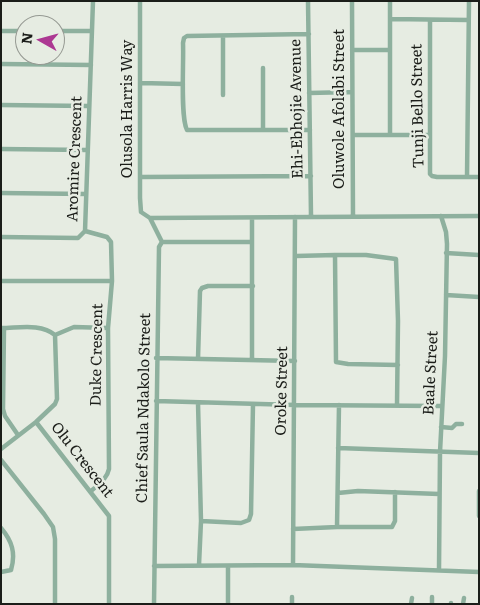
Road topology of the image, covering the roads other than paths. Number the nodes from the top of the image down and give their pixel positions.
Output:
1 (93, 1) edge
2 (140, 1) edge
3 (308, 1) edge
4 (352, 1) edge
5 (390, 1) edge
6 (469, 1) edge
7 (390, 19) junction
8 (430, 20) junction
9 (468, 20) junction
10 (1, 31) edge
11 (15, 31) edge
12 (65, 31) edge
13 (92, 32) junction
14 (309, 34) junction
15 (223, 36) junction
16 (352, 50) junction
17 (390, 50) junction
18 (1, 64) edge
19 (91, 65) junction
20 (262, 68) dead end
21 (141, 83) junction
22 (183, 84) junction
23 (352, 92) junction
24 (309, 93) junction
25 (223, 95) dead end
26 (1, 106) edge
27 (88, 106) junction
28 (263, 130) junction
29 (310, 130) junction
30 (429, 135) junction
31 (352, 136) junction
32 (390, 136) junction
33 (1, 149) edge
34 (87, 150) junction
35 (311, 176) junction
36 (141, 177) junction
37 (467, 177) junction
38 (479, 177) edge
39 (1, 193) edge
40 (86, 194) junction
41 (311, 216) junction
42 (353, 216) junction
43 (441, 216) junction
44 (479, 216) edge
45 (295, 217) junction
46 (150, 218) junction
47 (252, 218) junction
48 (85, 232) junction
49 (1, 237) edge
50 (162, 242) junction
51 (252, 242) junction
52 (446, 254) junction
53 (335, 255) junction
54 (479, 255) edge
55 (296, 256) junction
56 (1, 281) edge
57 (112, 281) junction
58 (252, 286) junction
59 (446, 295) junction
60 (479, 297) edge
61 (2, 328) edge
62 (108, 328) junction
63 (55, 335) junction
64 (156, 358) junction
65 (198, 359) junction
66 (252, 360) junction
67 (295, 361) junction
68 (398, 366) junction
69 (156, 401) junction
70 (198, 402) junction
71 (253, 404) junction
72 (294, 405) junction
73 (339, 405) junction
74 (397, 405) junction
75 (441, 406) junction
76 (36, 422) junction
77 (462, 424) dead end
78 (441, 427) junction
79 (18, 435) junction
80 (338, 448) junction
81 (1, 449) edge
82 (440, 452) junction
83 (479, 453) edge
84 (1, 460) edge
85 (91, 491) junction
86 (395, 492) junction
87 (479, 492) edge
88 (338, 493) junction
89 (439, 494) junction
90 (479, 516) edge
91 (201, 521) junction
92 (338, 527) junction
93 (1, 528) edge
94 (293, 529) junction
95 (199, 565) junction
96 (293, 565) junction
97 (154, 566) junction
98 (228, 566) junction
99 (439, 570) junction
100 (1, 572) edge
101 (479, 572) edge
102 (292, 597) dead end
103 (432, 597) dead end
104 (55, 604) edge
105 (109, 604) edge
106 (154, 604) edge
107 (228, 604) edge
108 (292, 604) edge
109 (432, 604) edge

1 - 13 street, Aromire Crescent
2 - 21 street, Olusola Harris Way
3 - 14 street, Ehi-Ebhojie Avenue
4 - 16 street, Oluwole Afolabi Street
5 - 7 street
6 - 9 street
7 - 8 street
7 - 17 street
8 - 9 street
8 - 30 street, Tunji Bello Street
9 - 37 street
10 - 11 street
12 - 13 street
13 - 19 street, Aromire Crescent
14 - 15 street
14 - 24 street, Ehi-Ebhojie Avenue
15 - 22 street
15 - 25 street
16 - 17 street
16 - 23 street, Oluwole Afolabi Street
17 - 32 street
18 - 19 street
19 - 27 street, Aromire Crescent
20 - 28 street
21 - 22 street
21 - 36 street, Olusola Harris Way
22 - 28 street
23 - 24 street
23 - 31 street, Oluwole Afolabi Street
24 - 29 street, Ehi-Ebhojie Avenue
26 - 27 street
27 - 34 street, Aromire Crescent
28 - 29 street
29 - 35 street, Ehi-Ebhojie Avenue
30 - 32 street
30 - 37 street, Tunji Bello Street
31 - 32 street
31 - 42 street, Oluwole Afolabi Street
33 - 34 street
34 - 40 street, Aromire Crescent
35 - 36 street
35 - 41 street, Ehi-Ebhojie Avenue
36 - 46 street, Olusola Harris Way
37 - 38 street, Tunji Bello Street
39 - 40 street
40 - 48 street, Aromire Crescent
41 - 42 street
41 - 45 street
42 - 43 street
43 - 44 street
43 - 52 street, Baale Street
45 - 47 street
45 - 55 street, Oroke Street
46 - 47 street
46 - 50 street
47 - 51 street
48 - 49 street, Aromire Crescent
48 - 57 street, Duke Crescent
50 - 51 street
50 - 64 street, Chief Saula Ndakolo Street
51 - 58 street
52 - 54 street
52 - 59 street, Baale Street
53 - 55 street
53 - 68 street
53 - 68 street
55 - 67 street, Oroke Street
56 - 57 street
57 - 62 street, Duke Crescent
58 - 65 street
58 - 66 street
59 - 60 street
59 - 75 street, Baale Street
61 - 63 street
61 - 79 street
62 - 63 street
62 - 85 street, Duke Crescent
63 - 76 street
64 - 65 street
64 - 69 street, Chief Saula Ndakolo Street
65 - 66 street
66 - 67 street
67 - 72 street, Oroke Street
68 - 74 street
69 - 70 street
69 - 97 street, Chief Saula Ndakolo Street
70 - 71 street
70 - 91 street
71 - 72 street
71 - 91 street
72 - 73 street
72 - 94 street, Oroke Street
73 - 74 street
73 - 80 street
74 - 75 street
75 - 78 street, Baale Street
76 - 79 street
76 - 85 street, Olu Crescent
77 - 78 street
78 - 82 street, Baale Street
79 - 81 street
80 - 82 street
80 - 88 street
82 - 83 street
82 - 89 street, Baale Street
84 - 104 street
85 - 105 street, Olu Crescent
86 - 88 street
86 - 89 street
86 - 92 street
87 - 90 street
88 - 92 street
89 - 99 street, Baale Street
91 - 95 street
92 - 94 street
93 - 100 street
94 - 96 street, Oroke Street
95 - 97 street
95 - 98 street
96 - 98 street
96 - 99 street
97 - 106 street, Chief Saula Ndakolo Street
98 - 107 street
99 - 101 street
102 - 108 street
103 - 109 street

